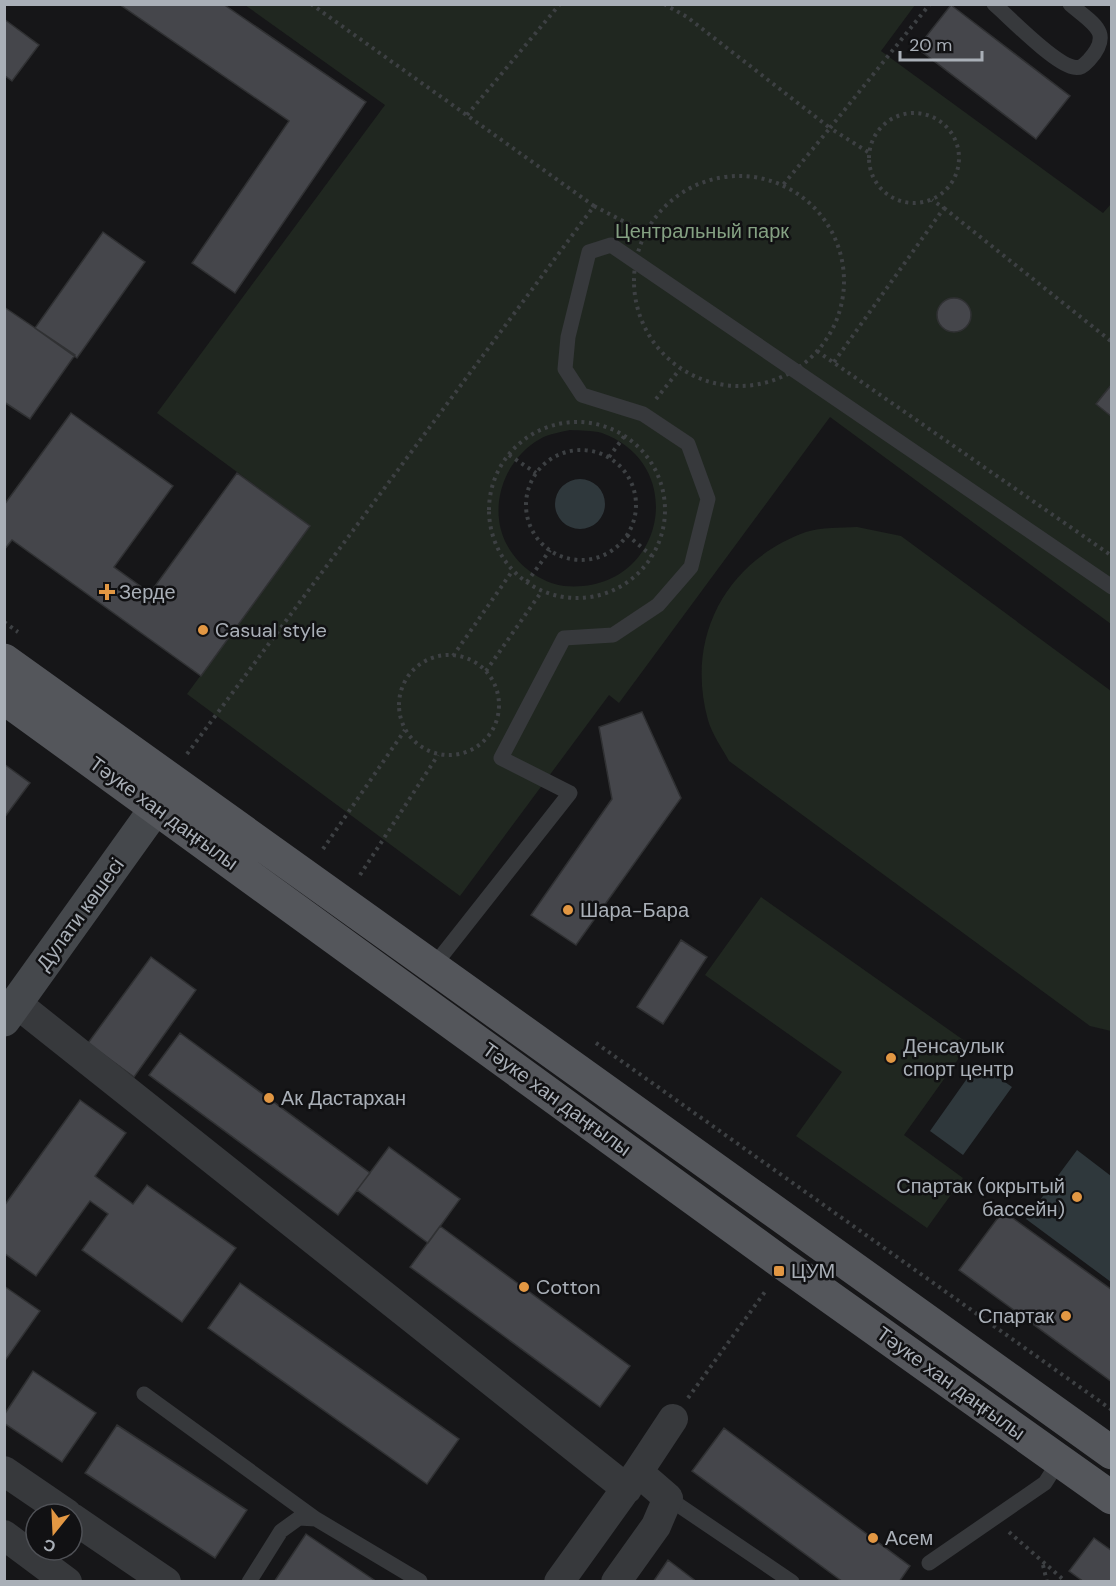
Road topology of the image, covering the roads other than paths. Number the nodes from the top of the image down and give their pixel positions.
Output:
1 (994, 4) edge
2 (1070, 4) edge
3 (1112, 586) edge
4 (4, 660) edge
5 (4, 698) edge
6 (172, 781) junction
7 (432, 968) junction
8 (10, 1011) edge
9 (144, 1394) dead end
10 (673, 1419) road end
11 (1112, 1453) edge
12 (1059, 1461) junction
13 (4, 1471) edge
14 (632, 1480) junction
15 (668, 1498) junction
16 (1112, 1498) edge
17 (49, 1502) edge
18 (316, 1519) junction
19 (84, 1526) edge
20 (4, 1535) edge
21 (928, 1563) dead end
22 (67, 1581) edge
23 (166, 1581) edge
24 (249, 1581) edge
25 (420, 1581) edge
26 (559, 1581) edge
27 (616, 1581) edge
28 (792, 1581) edge

1 - 2 lane
3 - 7 lane
4 - 6 main road, Тәуке хан даңғылы
5 - 6 main road, Тәуке хан даңғылы
6 - 7 main road, Тәуке хан даңғылы
6 - 8 main road, Дулати көшесі
6 - 12 main road, Тәуке хан даңғылы
7 - 11 main road, Тәуке хан даңғылы
8 - 14 street
9 - 18 lane
10 - 14 street
12 - 16 main road, Тәуке хан даңғылы
12 - 21 lane
13 - 17 street
14 - 15 street
14 - 26 street
15 - 27 street
15 - 28 lane
18 - 24 lane
18 - 25 lane
19 - 23 street
20 - 22 street

